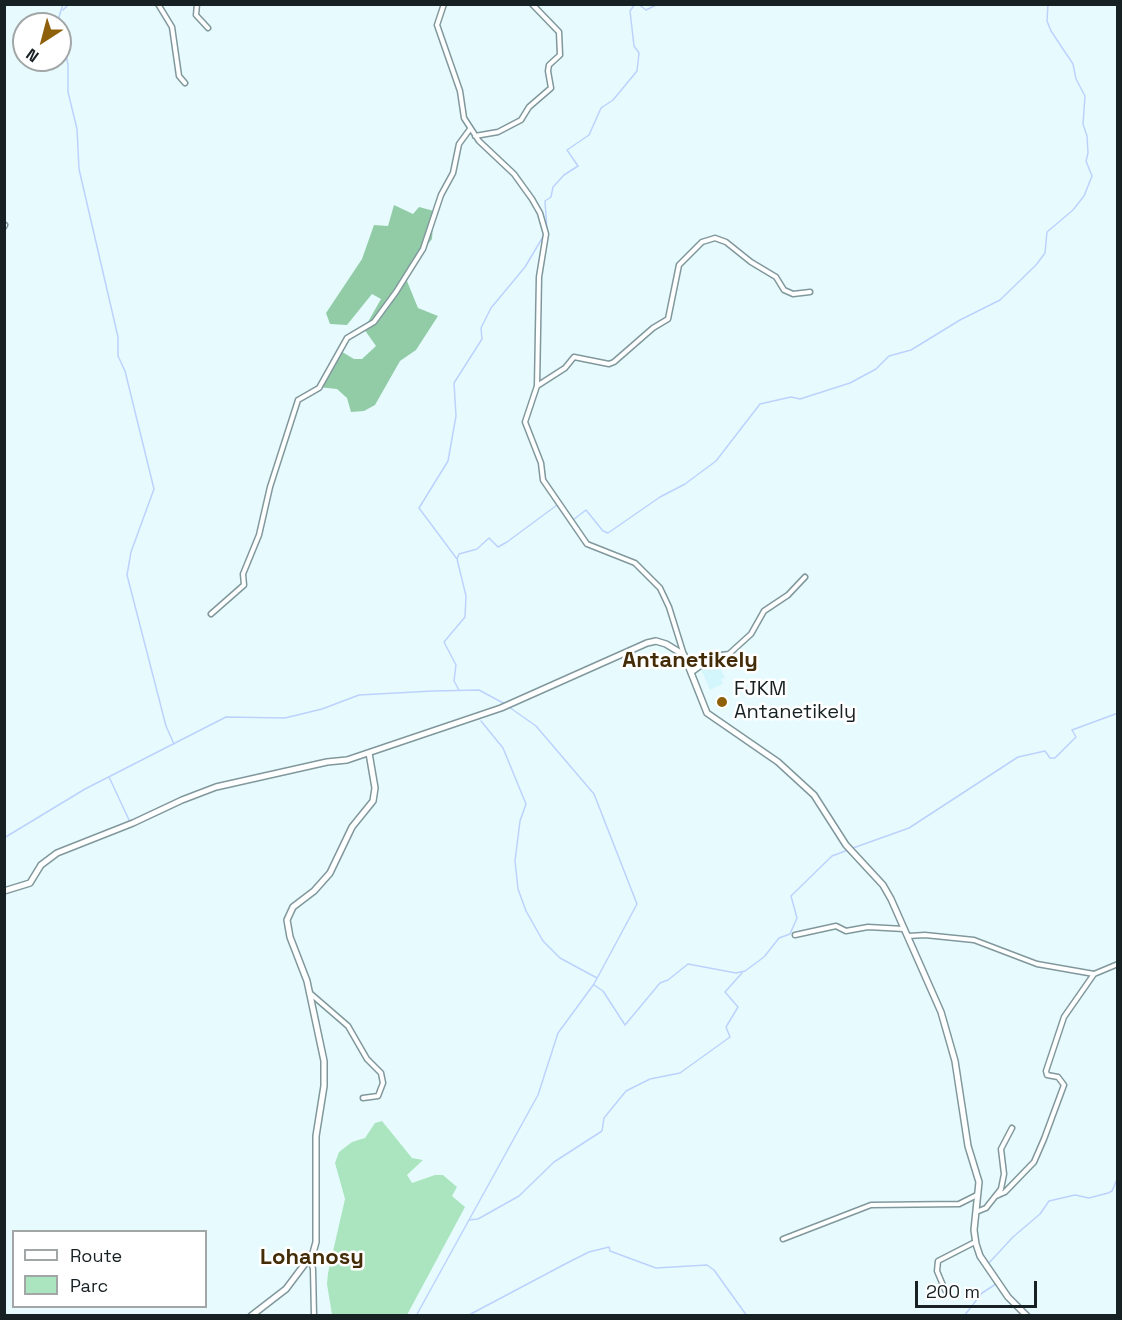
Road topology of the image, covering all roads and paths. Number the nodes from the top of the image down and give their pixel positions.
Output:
1 (158, 4) edge
2 (197, 4) edge
3 (444, 4) edge
4 (532, 4) edge
5 (208, 28) dead end
6 (185, 83) dead end
7 (470, 129) junction
8 (475, 136) junction
9 (810, 292) dead end
10 (537, 386) junction
11 (805, 577) dead end
12 (211, 614) dead end
13 (684, 655) junction
14 (690, 673) junction
15 (369, 753) junction
16 (4, 891) edge
17 (904, 929) junction
18 (795, 935) dead end
19 (907, 936) junction
20 (1118, 964) edge
21 (1094, 974) junction
22 (310, 993) junction
23 (363, 1098) dead end
24 (1012, 1128) dead end
25 (977, 1195) junction
26 (996, 1196) junction
27 (976, 1212) junction
28 (783, 1239) dead end
29 (975, 1242) junction
30 (309, 1258) junction
31 (945, 1290) dead end
32 (251, 1316) edge
33 (314, 1316) edge
34 (1027, 1316) edge

1 - 6 street
2 - 5 street
3 - 7 street
4 - 8 street
7 - 8 street
7 - 12 street
8 - 10 street
9 - 10 street
10 - 13 street
11 - 14 street
13 - 14 street
13 - 15 street
14 - 17 street
15 - 16 street
15 - 22 street
17 - 18 street
17 - 19 street
19 - 21 street
19 - 25 street
20 - 21 street
21 - 26 street
22 - 23 street
22 - 30 street
24 - 26 street
25 - 27 street
25 - 28 street
26 - 27 street
27 - 29 street
29 - 31 street
29 - 34 street
30 - 32 street
30 - 33 street

